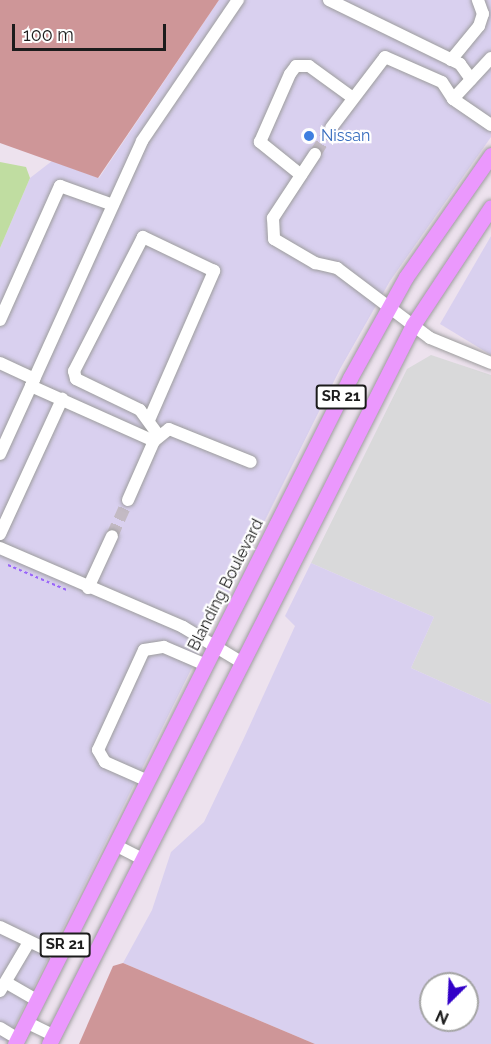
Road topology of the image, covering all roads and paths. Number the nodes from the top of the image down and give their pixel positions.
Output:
1 (238, 0) edge
2 (329, 0) edge
3 (478, 0) edge
4 (491, 58) edge
5 (451, 60) junction
6 (471, 79) junction
7 (352, 98) junction
8 (453, 99) junction
9 (491, 125) edge
10 (331, 128) tunnel mouth
11 (315, 154) tunnel mouth
12 (491, 155) edge
13 (300, 175) junction
14 (113, 205) junction
15 (491, 207) edge
16 (389, 306) junction
17 (0, 320) edge
18 (413, 325) junction
19 (0, 363) edge
20 (491, 363) edge
21 (32, 382) junction
22 (62, 399) junction
23 (149, 420) junction
24 (156, 438) junction
25 (0, 454) edge
26 (251, 462) dead end
27 (128, 500) tunnel mouth
28 (0, 534) edge
29 (112, 536) tunnel mouth
30 (0, 548) edge
31 (88, 588) junction
32 (214, 649) junction
33 (241, 662) junction
34 (206, 665) junction
35 (148, 781) junction
36 (115, 845) junction
37 (142, 859) junction
38 (0, 927) edge
39 (31, 943) junction
40 (60, 956) junction
41 (3, 987) edge
42 (37, 1000) junction
43 (26, 1022) junction
44 (0, 1028) edge
45 (51, 1040) edge
46 (17, 1041) edge

1 - 14 street
2 - 5 street
3 - 5 street
4 - 6 street
5 - 6 street
6 - 8 street
7 - 8 street
7 - 10 street
7 - 13 street
8 - 9 street
11 - 13 street
12 - 16 main road, Blanding Boulevard / SR 21
13 - 16 street
14 - 17 street
14 - 21 street
15 - 18 main road, SR 21
16 - 18 street
16 - 32 main road, Blanding Boulevard / SR 21
18 - 20 street
18 - 33 main road, SR 21
19 - 21 street
21 - 22 street
21 - 25 street
22 - 24 street
22 - 28 street
23 - 23 street
23 - 24 street
24 - 26 street
24 - 27 street
29 - 31 street
30 - 31 street
31 - 32 street
32 - 33 street
32 - 34 main road, Blanding Boulevard / SR 21
33 - 37 main road, SR 21
34 - 35 main road, Blanding Boulevard / SR 21
34 - 35 street
35 - 36 main road, Blanding Boulevard / SR 21
36 - 37 street
36 - 40 main road, Blanding Boulevard / SR 21
37 - 45 main road, SR 21
38 - 39 street
39 - 40 street
39 - 41 street
40 - 42 main road, Blanding Boulevard / SR 21
41 - 42 street
42 - 43 main road, Blanding Boulevard / SR 21
43 - 45 street
43 - 46 main road, Blanding Boulevard / SR 21
44 - 46 street

